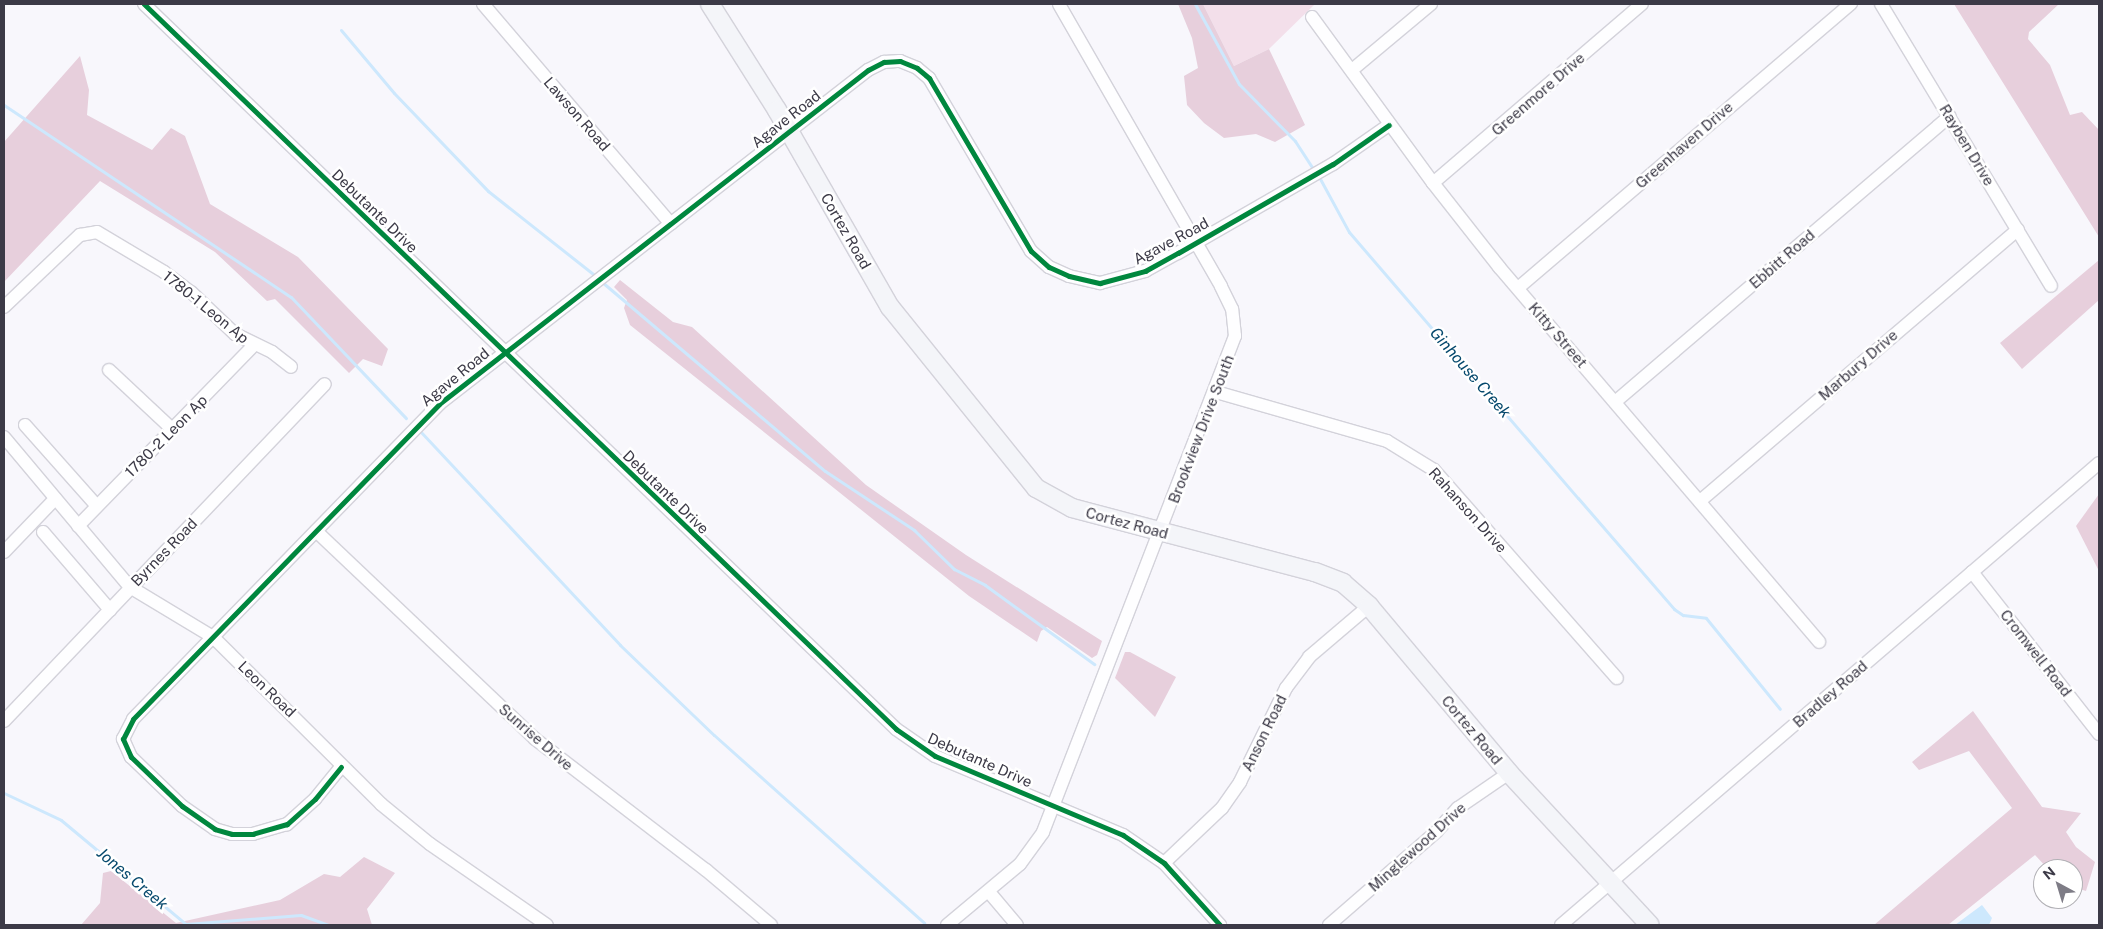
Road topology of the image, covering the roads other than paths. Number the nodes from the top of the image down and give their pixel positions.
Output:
1 (144, 4) edge
2 (483, 4) edge
3 (710, 4) edge
4 (1059, 4) edge
5 (1431, 4) edge
6 (1642, 4) edge
7 (1851, 4) edge
8 (1881, 4) edge
9 (1312, 17) dead end
10 (1352, 70) junction
11 (1950, 116) junction
12 (1390, 125) junction
13 (789, 134) junction
14 (1432, 183) junction
15 (671, 224) junction
16 (2018, 230) junction
17 (1197, 242) junction
18 (2051, 286) dead end
19 (1518, 288) junction
20 (4, 307) edge
21 (254, 345) junction
22 (504, 354) junction
23 (291, 367) dead end
24 (109, 370) dead end
25 (325, 384) dead end
26 (1216, 392) junction
27 (1615, 402) junction
28 (25, 425) dead end
29 (172, 429) junction
30 (4, 437) edge
31 (2099, 463) edge
32 (55, 499) junction
33 (1700, 501) junction
34 (97, 506) junction
35 (78, 526) junction
36 (316, 531) junction
37 (43, 532) dead end
38 (1161, 533) junction
39 (4, 552) edge
40 (1972, 572) junction
41 (130, 587) junction
42 (1369, 606) junction
43 (110, 610) junction
44 (213, 636) junction
45 (1819, 642) dead end
46 (1617, 678) dead end
47 (4, 721) edge
48 (2099, 734) edge
49 (341, 767) junction
50 (1509, 773) junction
51 (1052, 805) junction
52 (1164, 863) junction
53 (1611, 883) junction
54 (989, 892) junction
55 (547, 925) edge
56 (771, 925) edge
57 (947, 925) edge
58 (1017, 925) edge
59 (1220, 925) edge
60 (1329, 925) edge
61 (1561, 925) edge
62 (1650, 925) edge

1 - 22 street, Debutante Drive
2 - 15 street, Lawson Road
3 - 13 street, Cortez Road
4 - 17 street, Brookview Drive South
5 - 10 street
6 - 14 street, Greenmore Drive
7 - 19 street, Greenhaven Drive
8 - 11 street, Rayben Drive
9 - 10 street, Kitty Street
10 - 12 street, Kitty Street
11 - 16 street, Rayben Drive
11 - 27 street, Ebbitt Road
12 - 14 street, Kitty Street
12 - 17 street, Agave Road
13 - 15 street, Agave Road
13 - 17 street, Agave Road
13 - 38 street, Cortez Road
14 - 19 street, Kitty Street
15 - 22 street, Agave Road
16 - 18 street, Rayben Drive
16 - 33 street, Marbury Drive
17 - 26 street, Brookview Drive South
19 - 27 street, Kitty Street
20 - 21 street, 1780-1 Leon Ap
21 - 23 street, 1780-1 Leon Ap
21 - 29 street, 1780-2 Leon Ap
22 - 36 street, Agave Road
22 - 51 street, Debutante Drive
24 - 29 street
25 - 41 street, Byrnes Road
26 - 38 street, Brookview Drive South
26 - 46 street, Rahanson Drive
27 - 33 street, Kitty Street
28 - 34 street
29 - 34 street, 1780-2 Leon Ap
30 - 32 street, Leon Road
31 - 40 street, Bradley Road
32 - 35 street, Leon Road
32 - 39 street
33 - 45 street, Kitty Street
34 - 35 street, 1780-2 Leon Ap
35 - 41 street, Leon Road
36 - 44 street, Agave Road
36 - 56 street, Sunrise Drive
37 - 43 street
38 - 42 street, Cortez Road
38 - 51 street, Brookview Drive South
40 - 48 street, Cromwell Road
40 - 53 street, Bradley Road
41 - 43 street, Byrnes Road
41 - 44 street, Leon Road
42 - 50 street, Cortez Road
42 - 52 street, Anson Road
43 - 47 street, Byrnes Road
44 - 49 street, Leon Road
44 - 49 street, Agave Road
49 - 55 street, Leon Road
50 - 53 street, Cortez Road
50 - 60 street, Minglewood Drive
51 - 52 street, Debutante Drive
51 - 54 street, Brookview Drive South
52 - 59 street, Debutante Drive
53 - 61 street, Bradley Road
53 - 62 street, Cortez Road
54 - 57 street, Brookview Drive South
54 - 58 street

